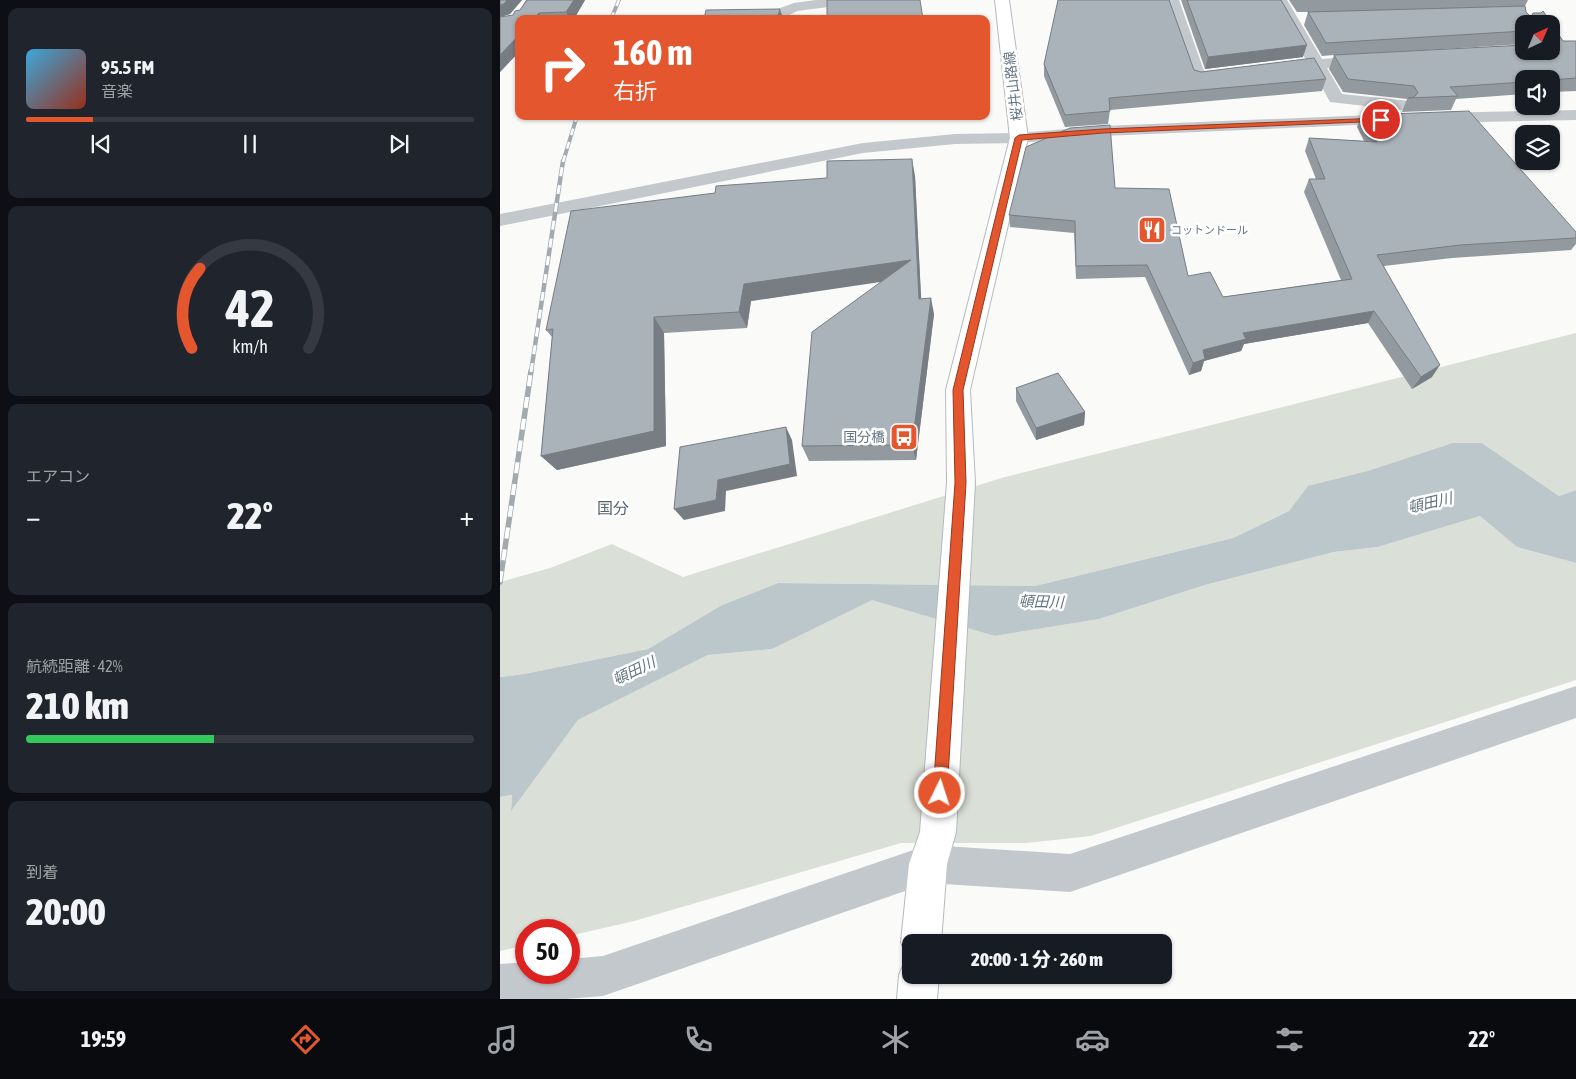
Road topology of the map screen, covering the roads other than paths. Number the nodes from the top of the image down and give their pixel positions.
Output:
1 (852, 0) edge
2 (1002, 0) edge
3 (1103, 0) edge
4 (1280, 0) edge
5 (777, 15) edge
6 (1311, 18) edge
7 (1291, 19) junction
8 (1384, 60) edge
9 (1316, 63) junction
10 (1267, 69) edge
11 (1237, 72) edge
12 (1418, 113) junction
13 (1576, 115) edge
14 (1019, 138) junction
15 (500, 220) edge
16 (1576, 702) edge
17 (933, 848) junction
18 (922, 934) edge
19 (500, 984) edge
20 (918, 984) edge
21 (917, 999) edge

1 - 5 street
2 - 14 main road, 桜井山路線
3 - 11 street
4 - 7 street
6 - 7 street
7 - 9 street
8 - 9 street
9 - 10 street
9 - 12 street
12 - 13 street
12 - 14 street
14 - 15 street
14 - 17 main road, 桜井山路線
16 - 17 street
17 - 18 main road, 桜井山路線
17 - 19 street
20 - 21 main road

